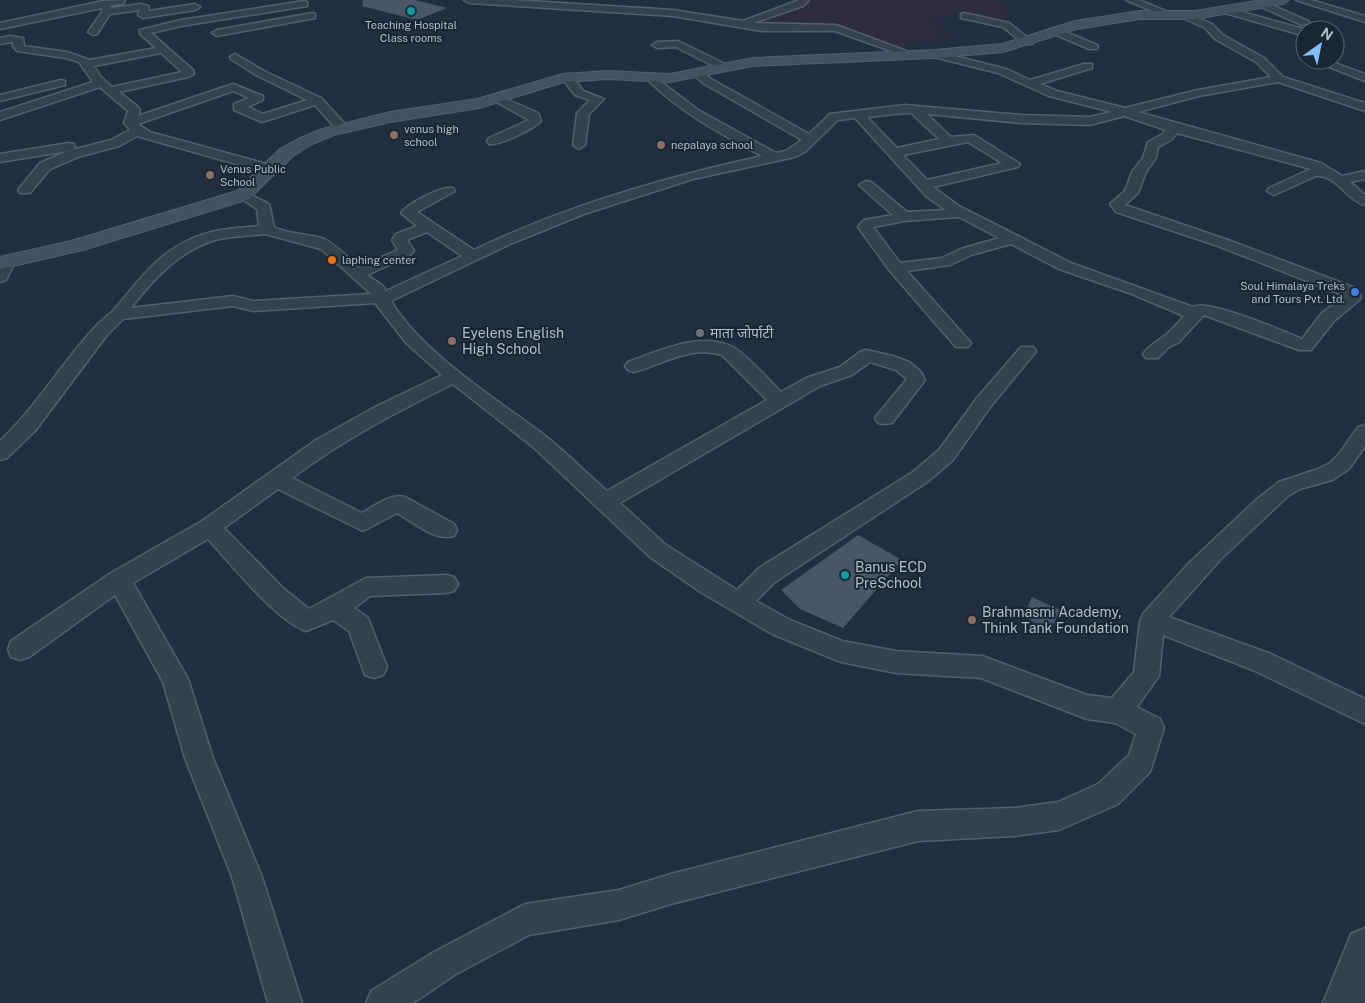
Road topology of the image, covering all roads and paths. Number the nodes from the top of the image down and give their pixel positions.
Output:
1 (126, 0) edge
2 (468, 0) edge
3 (804, 0) edge
4 (1131, 0) edge
5 (1283, 0) edge
6 (1301, 0) edge
7 (279, 4) edge
8 (304, 4) dead end
9 (1262, 4) junction
10 (201, 6) dead end
11 (105, 8) junction
12 (256, 11) junction
13 (1228, 11) junction
14 (1177, 15) junction
15 (312, 16) dead end
16 (964, 16) dead end
17 (1365, 19) edge
18 (1295, 22) edge
19 (740, 24) junction
20 (0, 26) edge
21 (268, 28) junction
22 (1295, 28) edge
23 (1056, 31) junction
24 (93, 32) dead end
25 (218, 33) dead end
26 (0, 41) edge
27 (1028, 42) junction
28 (657, 45) dead end
29 (1093, 46) dead end
30 (165, 49) junction
31 (934, 54) junction
32 (912, 55) junction
33 (235, 57) dead end
34 (1088, 66) dead end
35 (724, 68) junction
36 (91, 69) junction
37 (1343, 70) edge
38 (698, 74) junction
39 (567, 77) junction
40 (652, 78) junction
41 (1365, 78) edge
42 (1279, 79) junction
43 (102, 83) junction
44 (1031, 83) junction
45 (112, 90) junction
46 (0, 98) edge
47 (497, 98) junction
48 (1339, 99) junction
49 (1365, 99) edge
50 (318, 100) junction
51 (1365, 107) edge
52 (914, 110) junction
53 (1125, 113) junction
54 (858, 114) junction
55 (0, 116) edge
56 (133, 127) junction
57 (342, 128) junction
58 (1174, 128) junction
59 (810, 140) junction
60 (493, 141) dead end
61 (948, 141) junction
62 (579, 146) dead end
63 (89, 149) junction
64 (894, 153) junction
65 (773, 157) junction
66 (0, 158) edge
67 (270, 169) junction
68 (1326, 171) junction
69 (1365, 174) edge
70 (1340, 180) junction
71 (866, 185) dead end
72 (924, 186) junction
73 (25, 190) dead end
74 (448, 191) dead end
75 (1274, 192) dead end
76 (244, 195) junction
77 (1365, 201) edge
78 (962, 213) junction
79 (904, 217) junction
80 (428, 226) junction
81 (267, 228) junction
82 (1012, 238) junction
83 (473, 256) junction
84 (4, 263) edge
85 (896, 268) junction
86 (356, 274) junction
87 (0, 277) edge
88 (1359, 289) edge
89 (383, 298) junction
90 (1195, 314) junction
91 (118, 315) junction
92 (962, 343) dead end
93 (1027, 351) dead end
94 (1152, 354) dead end
95 (634, 366) dead end
96 (454, 376) junction
97 (779, 401) junction
98 (885, 418) dead end
99 (1365, 432) edge
100 (0, 453) edge
101 (277, 479) junction
102 (605, 502) junction
103 (210, 527) junction
104 (446, 530) dead end
105 (120, 580) junction
106 (446, 584) dead end
107 (738, 603) junction
108 (335, 608) junction
109 (1152, 622) junction
110 (20, 648) dead end
111 (374, 667) dead end
112 (1118, 711) junction
113 (1365, 712) edge
114 (1365, 948) edge
115 (286, 1003) edge
116 (383, 1003) edge
117 (1344, 1003) edge

1 - 11 street
2 - 19 street
3 - 19 street
4 - 14 street
5 - 9 main road
6 - 17 street
7 - 8 street
7 - 12 street
9 - 13 main road
9 - 18 street
10 - 11 street
11 - 20 street
11 - 24 street
12 - 21 street
12 - 30 street
13 - 14 main road
13 - 22 street
14 - 23 main road
14 - 42 street
15 - 21 street
16 - 27 street
19 - 32 street
21 - 25 street
23 - 27 main road
23 - 29 street
26 - 36 street
27 - 31 main road
28 - 35 street
30 - 36 street
30 - 45 street
31 - 32 main road
31 - 44 street
32 - 35 main road
33 - 50 street
34 - 44 street
35 - 38 main road
36 - 43 street
36 - 46 street
37 - 41 street
38 - 40 main road
38 - 59 street
39 - 40 main road
39 - 47 main road
39 - 62 street
40 - 65 street
42 - 48 street
42 - 53 street
43 - 45 street
43 - 55 street
44 - 53 street
45 - 56 street
47 - 57 main road
47 - 60 street
48 - 49 street
48 - 51 street
50 - 56 street
50 - 57 street
52 - 53 street
52 - 54 street
52 - 61 street
53 - 58 street
54 - 59 street
54 - 64 street
56 - 63 street
56 - 67 street
57 - 67 main road
58 - 68 street
58 - 88 street
59 - 65 street
61 - 64 street
61 - 72 street
63 - 66 street
63 - 73 street
64 - 72 street
65 - 83 street
67 - 76 main road
68 - 70 street
68 - 75 street
69 - 70 street
70 - 77 street
71 - 79 street
72 - 78 street
74 - 80 street
76 - 81 street
76 - 84 main road
78 - 79 street
78 - 82 street
79 - 85 street
80 - 83 street
80 - 86 street
81 - 86 street
81 - 91 street
82 - 85 street
82 - 90 street
83 - 89 street
84 - 87 street
85 - 92 street
86 - 89 street
88 - 90 street
89 - 91 street
89 - 96 street
90 - 94 street
91 - 100 street
93 - 107 street
95 - 97 street
96 - 101 street
96 - 102 street
97 - 98 street
97 - 102 street
99 - 109 street
101 - 103 street
101 - 104 street
102 - 107 street
103 - 105 street
103 - 108 street
105 - 110 street
105 - 115 street
106 - 108 street
107 - 112 street
108 - 111 street
109 - 112 street
109 - 113 street
112 - 116 street
114 - 117 street

